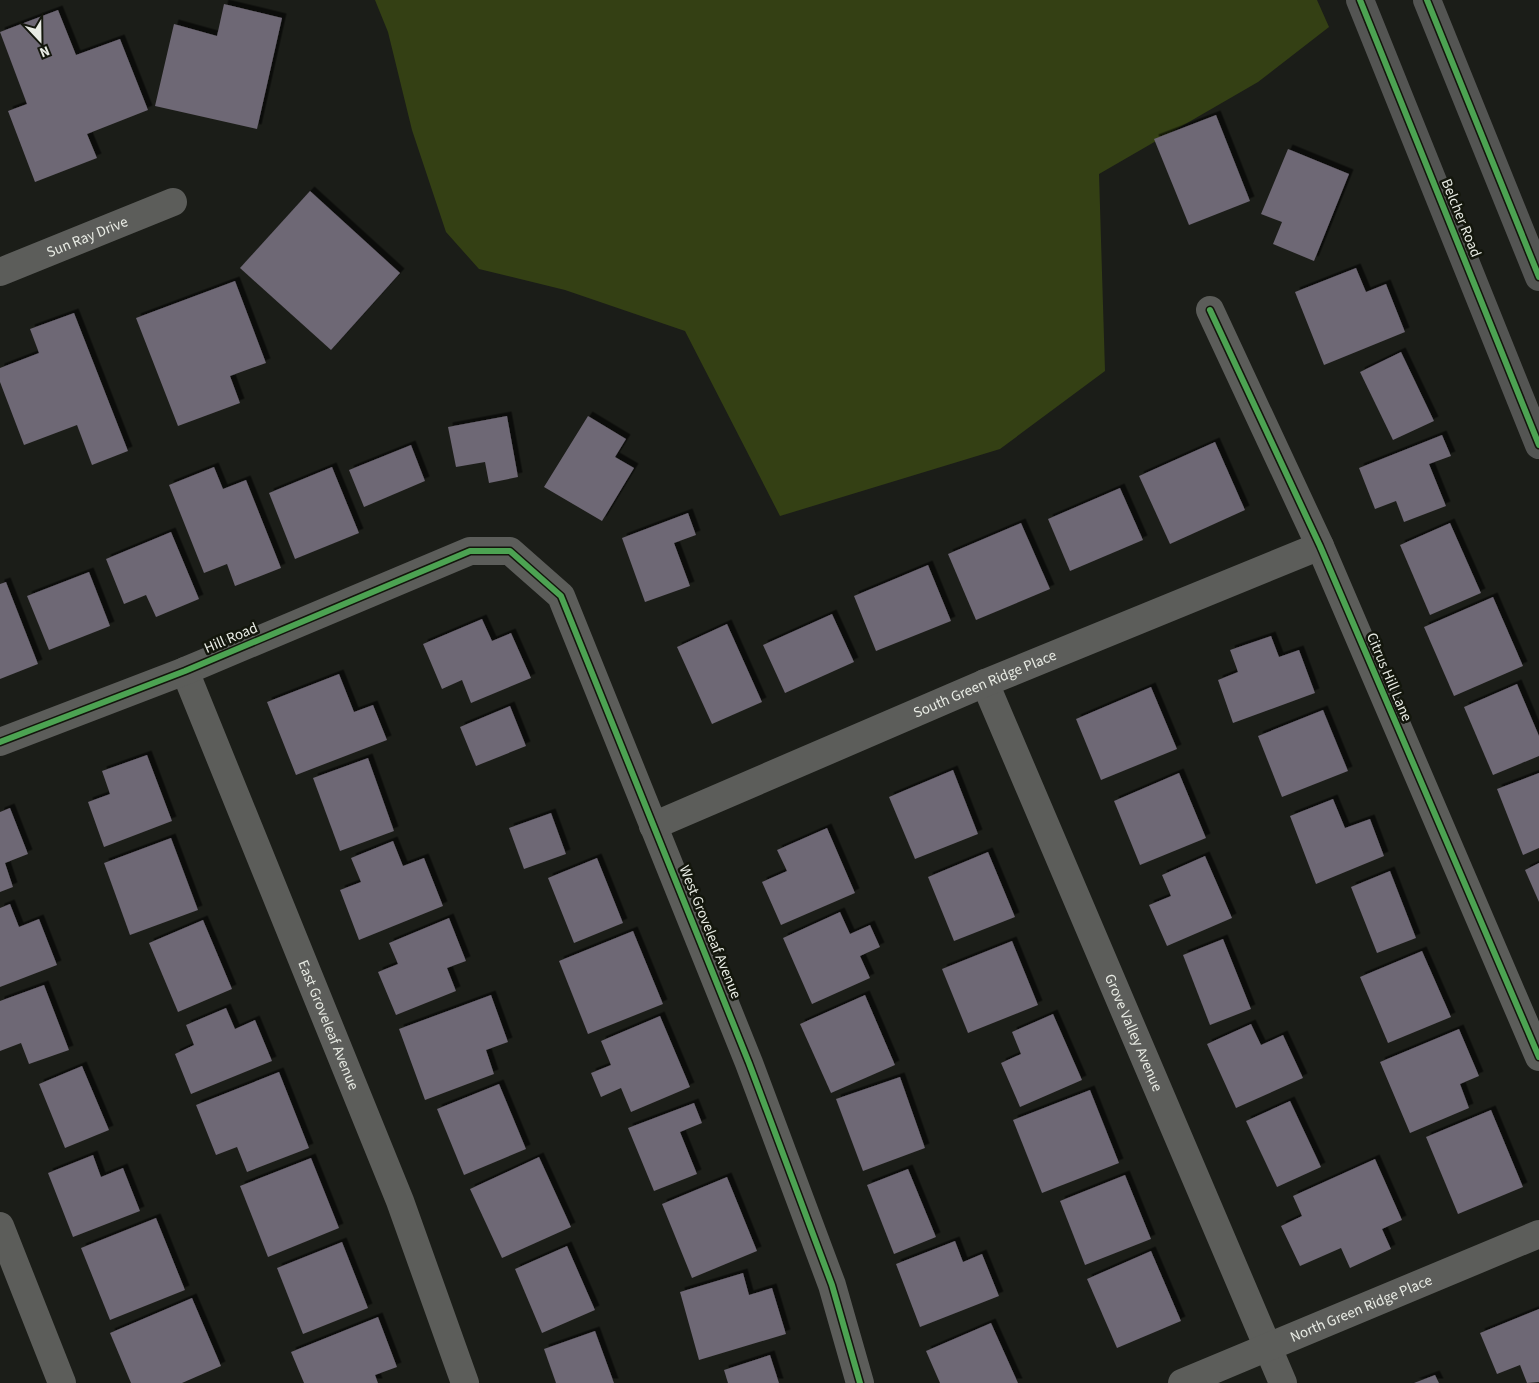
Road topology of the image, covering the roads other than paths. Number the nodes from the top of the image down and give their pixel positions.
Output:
1 (1360, 0) edge
2 (1427, 0) edge
3 (174, 202) dead end
4 (0, 272) edge
5 (1539, 277) edge
6 (1210, 310) dead end
7 (1539, 445) edge
8 (1320, 546) junction
9 (470, 551) joint
10 (185, 671) junction
11 (985, 683) junction
12 (0, 742) edge
13 (653, 826) junction
14 (1539, 1057) edge
15 (0, 1226) edge
16 (1539, 1234) edge
17 (1268, 1347) junction
18 (62, 1383) edge
19 (465, 1383) edge
20 (860, 1383) edge
21 (1182, 1383) edge
22 (1283, 1383) edge

1 - 7 main road, Belcher Road
2 - 5 main road
3 - 4 street, Sun Ray Drive
6 - 8 street, Citrus Hill Lane
8 - 11 street, South Green Ridge Place
8 - 14 street, Citrus Hill Lane
9 - 10 street, Hill Road
9 - 13 street, West Groveleaf Avenue
10 - 12 street, Hill Road
10 - 19 street, East Groveleaf Avenue
11 - 13 street, South Green Ridge Place
11 - 17 street, Grove Valley Avenue
13 - 20 street, West Groveleaf Avenue
15 - 18 street
16 - 17 street, North Green Ridge Place
17 - 21 street, North Green Ridge Place
17 - 22 street, Grove Valley Avenue

